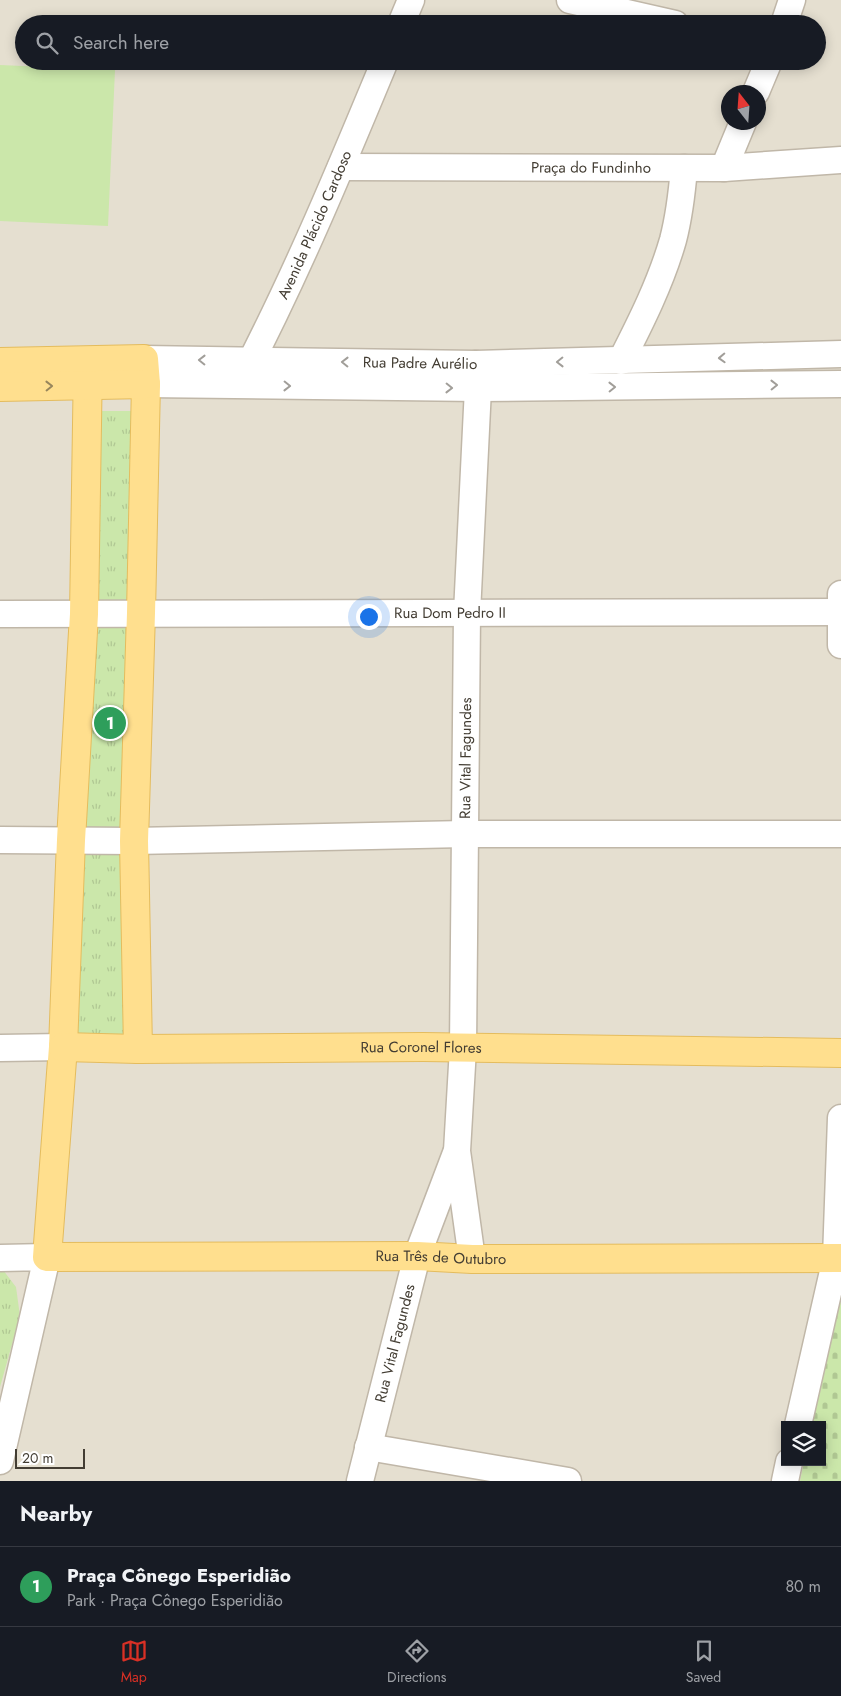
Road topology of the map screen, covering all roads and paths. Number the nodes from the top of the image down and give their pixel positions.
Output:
1 (411, 0) edge
2 (570, 0) edge
3 (792, 0) edge
4 (405, 15) edge
5 (636, 15) edge
6 (787, 15) edge
7 (381, 70) edge
8 (765, 70) edge
9 (759, 85) edge
10 (740, 130) edge
11 (841, 160) edge
12 (341, 167) junction
13 (684, 168) junction
14 (724, 168) junction
15 (841, 354) edge
16 (621, 360) junction
17 (251, 361) junction
18 (0, 362) edge
19 (145, 371) junction
20 (88, 373) junction
21 (477, 376) junction
22 (841, 384) edge
23 (0, 386) edge
24 (238, 386) junction
25 (841, 593) edge
26 (841, 612) edge
27 (141, 613) junction
28 (466, 613) junction
29 (0, 614) edge
30 (84, 614) junction
31 (841, 645) edge
32 (465, 834) junction
33 (841, 834) edge
34 (0, 840) edge
35 (71, 840) junction
36 (134, 841) junction
37 (63, 1047) junction
38 (0, 1048) edge
39 (463, 1048) junction
40 (138, 1049) junction
41 (841, 1052) edge
42 (841, 1118) edge
43 (457, 1151) junction
44 (417, 1256) junction
45 (47, 1257) junction
46 (0, 1258) edge
47 (838, 1258) edge
48 (472, 1259) junction
49 (799, 1421) edge
50 (368, 1447) junction
51 (0, 1461) edge
52 (788, 1466) edge
53 (360, 1481) edge
54 (568, 1481) edge
55 (785, 1481) edge

1 - 4 street
2 - 5 street
3 - 6 street
7 - 12 street, Avenida Plácido Cardoso
8 - 9 street
10 - 14 street
11 - 14 street, Praça do Fundinho
12 - 13 street, Praça do Fundinho
12 - 17 street, Avenida Plácido Cardoso
13 - 14 street, Praça do Fundinho
13 - 16 street
15 -> 16 street, Rua Padre Aurélio
16 -> 21 street, Rua Padre Aurélio
17 -> 19 street, Rua Padre Aurélio
21 -> 17 street, Rua Padre Aurélio
17 - 24 street, Avenida Plácido Cardoso
18 - 20 main road, Rua Padre Aurélio
19 - 20 main road, Rua Padre Aurélio
19 - 24 street, Rua Padre Aurélio
19 - 27 main road
23 -> 20 main road, Rua Padre Aurélio
20 - 30 main road
21 -> 22 street, Rua Padre Aurélio
24 -> 21 street, Rua Padre Aurélio
21 - 28 street, Rua Vital Fagundes
25 - 26 street
26 - 28 street, Rua Dom Pedro II
26 - 31 street
27 - 28 street, Rua Dom Pedro II
27 - 30 street, Rua Dom Pedro II
27 - 36 main road
28 - 32 street, Rua Vital Fagundes
29 - 30 street, Rua Dom Pedro II
30 - 35 main road
32 - 33 street
32 - 36 street
32 - 39 street, Rua Vital Fagundes
34 - 35 street
35 - 36 street
35 - 37 main road
36 - 40 main road
37 - 38 street, Rua Coronel Flores
37 - 40 main road, Rua Coronel Flores
37 - 45 main road
39 - 40 main road, Rua Coronel Flores
39 - 41 main road, Rua Coronel Flores
39 - 43 street, Rua Vital Fagundes
42 - 47 street
43 - 44 street, Rua Vital Fagundes
43 - 48 street, Rua Vital Fagundes
44 - 45 main road, Rua Três de Outubro
44 - 48 main road, Rua Três de Outubro
44 - 50 street, Rua Vital Fagundes
45 - 46 street
45 - 51 street
47 - 48 main road, Rua Três de Outubro
47 - 49 street
50 - 53 street, Rua Vital Fagundes
50 - 54 street
52 - 55 street

